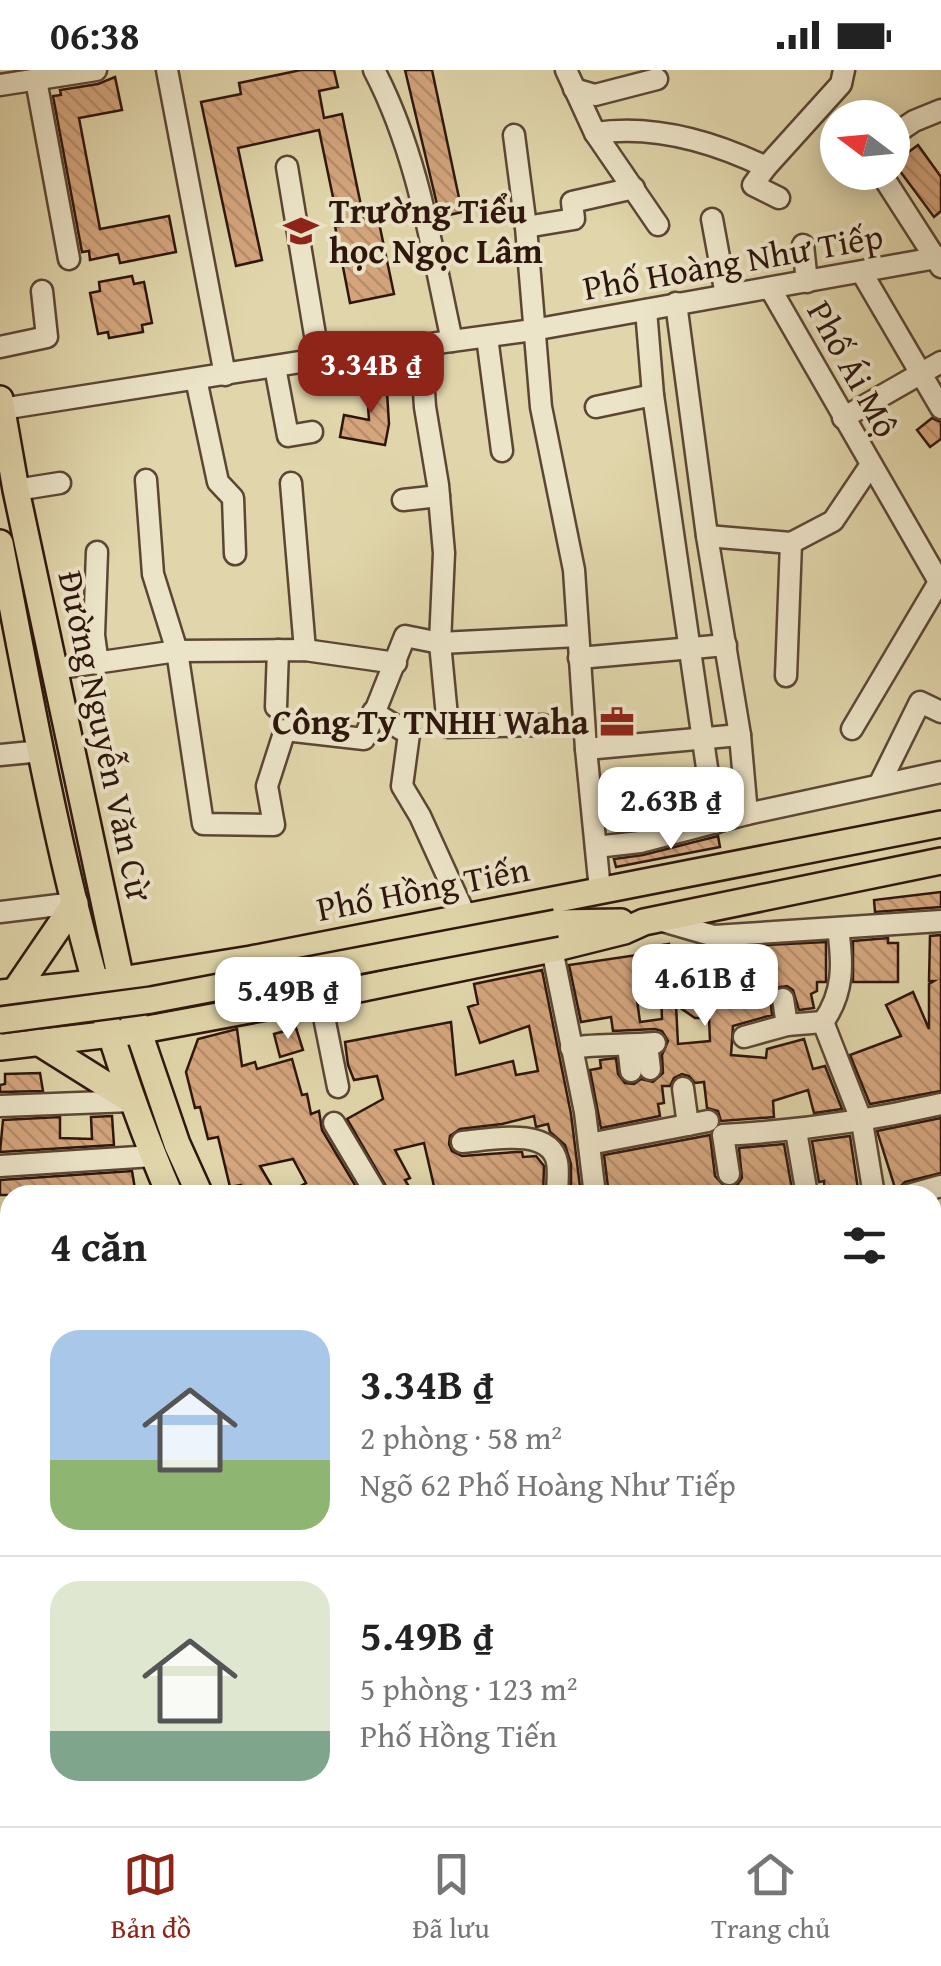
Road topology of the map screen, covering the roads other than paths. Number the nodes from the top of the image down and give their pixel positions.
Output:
1 (96, 70) edge
2 (168, 70) edge
3 (374, 70) edge
4 (844, 70) edge
5 (657, 79) dead end
6 (36, 80) junction
7 (570, 80) edge
8 (0, 85) edge
9 (938, 117) edge
10 (910, 129) edge
11 (514, 134) dead end
12 (596, 134) junction
13 (287, 167) dead end
14 (766, 167) junction
15 (634, 188) junction
16 (892, 190) edge
17 (778, 198) dead end
18 (712, 219) dead end
19 (658, 224) dead end
20 (526, 227) junction
21 (803, 245) dead end
22 (69, 258) dead end
23 (938, 261) edge
24 (862, 273) junction
25 (808, 282) junction
26 (770, 288) junction
27 (42, 291) dead end
28 (726, 295) junction
29 (676, 303) junction
30 (646, 310) junction
31 (533, 330) junction
32 (487, 337) junction
33 (452, 342) junction
34 (420, 346) junction
35 (0, 347) edge
36 (319, 359) junction
37 (941, 362) edge
38 (275, 366) junction
39 (225, 375) junction
40 (920, 375) junction
41 (196, 379) junction
42 (653, 394) junction
43 (1, 404) edge
44 (596, 407) dead end
45 (941, 408) edge
46 (843, 418) junction
47 (312, 432) dead end
48 (502, 451) dead end
49 (870, 466) junction
50 (146, 480) dead end
51 (60, 483) dead end
52 (291, 483) dead end
53 (16, 490) junction
54 (439, 496) junction
55 (403, 500) dead end
56 (707, 536) junction
57 (791, 543) junction
58 (1, 551) edge
59 (97, 552) dead end
60 (236, 554) dead end
61 (938, 575) edge
62 (578, 636) junction
63 (440, 643) junction
64 (726, 645) junction
65 (690, 649) junction
66 (278, 650) junction
67 (304, 650) junction
68 (177, 651) junction
69 (578, 658) junction
70 (98, 664) junction
71 (396, 664) junction
72 (54, 669) junction
73 (786, 676) dead end
74 (276, 707) dead end
75 (373, 712) junction
76 (941, 712) edge
77 (543, 725) dead end
78 (852, 729) dead end
79 (740, 735) junction
80 (703, 738) junction
81 (586, 748) junction
82 (42, 750) junction
83 (0, 755) edge
84 (941, 772) edge
85 (879, 786) junction
86 (747, 814) junction
87 (714, 824) junction
88 (941, 824) edge
89 (596, 846) junction
90 (941, 861) edge
91 (637, 883) junction
92 (600, 890) junction
93 (76, 904) junction
94 (0, 912) edge
95 (466, 917) junction
96 (652, 921) junction
97 (941, 921) edge
98 (556, 922) junction
99 (838, 929) junction
100 (552, 949) junction
101 (122, 980) junction
102 (94, 982) junction
103 (8, 992) edge
104 (320, 997) junction
105 (784, 999) dead end
106 (0, 1020) edge
107 (823, 1022) junction
108 (137, 1031) junction
109 (784, 1032) junction
110 (110, 1034) junction
111 (744, 1037) dead end
112 (38, 1042) junction
113 (0, 1047) edge
114 (571, 1048) junction
115 (641, 1070) dead end
116 (338, 1087) dead end
117 (682, 1088) dead end
118 (132, 1101) junction
119 (941, 1104) edge
120 (0, 1106) edge
121 (862, 1122) junction
122 (334, 1123) dead end
123 (796, 1131) junction
124 (462, 1142) dead end
125 (590, 1153) junction
126 (153, 1156) junction
127 (0, 1166) edge
128 (729, 1174) dead end
129 (166, 1185) edge
130 (195, 1185) edge
131 (371, 1185) edge
132 (557, 1185) edge
133 (594, 1185) edge
134 (806, 1185) edge
135 (872, 1185) edge

1 - 6 street
2 - 39 street
3 - 33 street
4 - 14 street
5 - 7 street
6 - 8 street
6 - 22 street
7 - 12 street
9 - 10 street
11 - 20 street
12 - 14 street
12 - 15 street
13 - 36 street
14 - 17 street
15 - 19 street
15 - 20 street
16 - 23 street
18 - 28 street
20 - 31 street
21 - 25 street
23 - 24 street, Phố Hoàng Như Tiếp
24 - 25 street, Phố Hoàng Như Tiếp
24 - 40 street
25 - 26 street, Phố Hoàng Như Tiếp
26 - 28 street, Phố Hoàng Như Tiếp
26 - 46 street, Phố Ái Mộ
27 - 35 street
28 - 29 street, Phố Hoàng Như Tiếp
29 - 30 street, Phố Hoàng Như Tiếp
29 - 56 street
30 - 31 street, Phố Hoàng Như Tiếp
30 - 42 street
31 - 32 street, Phố Hoàng Như Tiếp
31 - 62 street
32 - 33 street, Phố Hoàng Như Tiếp
32 - 48 street
33 - 34 street, Phố Hoàng Như Tiếp
34 - 36 street, Phố Hoàng Như Tiếp
34 - 54 street
36 - 38 street, Phố Hoàng Như Tiếp
37 - 40 street
38 - 39 street, Phố Hoàng Như Tiếp
38 - 47 street
39 - 41 street, Phố Hoàng Như Tiếp
40 - 45 street
40 - 46 street
41 - 43 street, Phố Hoàng Như Tiếp
41 - 60 street
42 - 44 street
42 - 65 street
43 - 53 main road, Đường Nguyễn Văn Cừ
46 - 49 street, Phố Ái Mộ
49 - 57 street
49 - 61 street, Phố Ái Mộ
50 - 68 street
51 - 53 street
52 - 67 street
53 - 72 main road, Đường Nguyễn Văn Cừ
54 - 55 street
54 - 63 street
56 - 57 street
56 - 64 street
57 - 73 street
58 - 82 main road, Đường Nguyễn Văn Cừ
59 - 70 street
61 - 78 street
62 - 63 street
62 - 69 street
63 - 71 street
63 - 77 street
64 - 65 street
64 - 79 street
65 - 69 street
65 - 80 street
66 - 67 street
66 - 68 street
66 - 74 street
67 - 71 street
68 - 70 street
68 - 75 street
69 - 81 street
70 - 72 street
71 - 75 street
72 - 101 main road, Đường Nguyễn Văn Cừ
75 - 95 street
76 - 85 street
79 - 80 street
79 - 86 street
80 - 81 street
80 - 87 street
81 - 89 street
82 - 83 street
82 - 93 main road, Đường Nguyễn Văn Cừ
84 - 85 street
85 - 86 street
86 - 87 street
87 - 89 street
88 - 91 main road, Phố Hồng Tiến
89 - 92 street
90 - 96 main road
91 - 92 main road, Phố Hồng Tiến
91 - 98 main road
92 - 95 main road, Phố Hồng Tiến
93 - 94 street
93 - 102 main road, Đường Nguyễn Văn Cừ
93 - 103 main road
95 - 101 main road, Phố Hồng Tiến
96 - 98 main road
96 - 99 street
96 - 100 main road
97 - 99 street
98 - 106 main road, bridge
99 - 107 street
100 - 104 main road
100 - 114 street
101 - 102 main road, Phố Hồng Tiến
101 - 108 main road, Đường Nguyễn Văn Cừ
102 - 103 main road, Phố Hồng Tiến
102 - 110 main road, Đường Nguyễn Văn Cừ
104 - 108 main road
104 - 116 street
105 - 109 street
107 - 109 street
107 - 121 street
108 - 110 main road
108 - 130 main road, Đường Nguyễn Văn Cừ
109 - 111 street
110 - 112 main road
110 - 118 main road, Đường Nguyễn Văn Cừ
112 - 113 main road
112 - 118 main road
114 - 115 street
114 - 125 street
117 - 125 street
118 - 120 street
118 - 126 main road, Đường Nguyễn Văn Cừ
119 - 121 street
121 - 123 street
121 - 135 street
122 - 131 street
123 - 128 street
123 - 134 street
124 - 132 street
125 - 133 street
126 - 127 street
126 - 129 main road, Đường Nguyễn Văn Cừ

